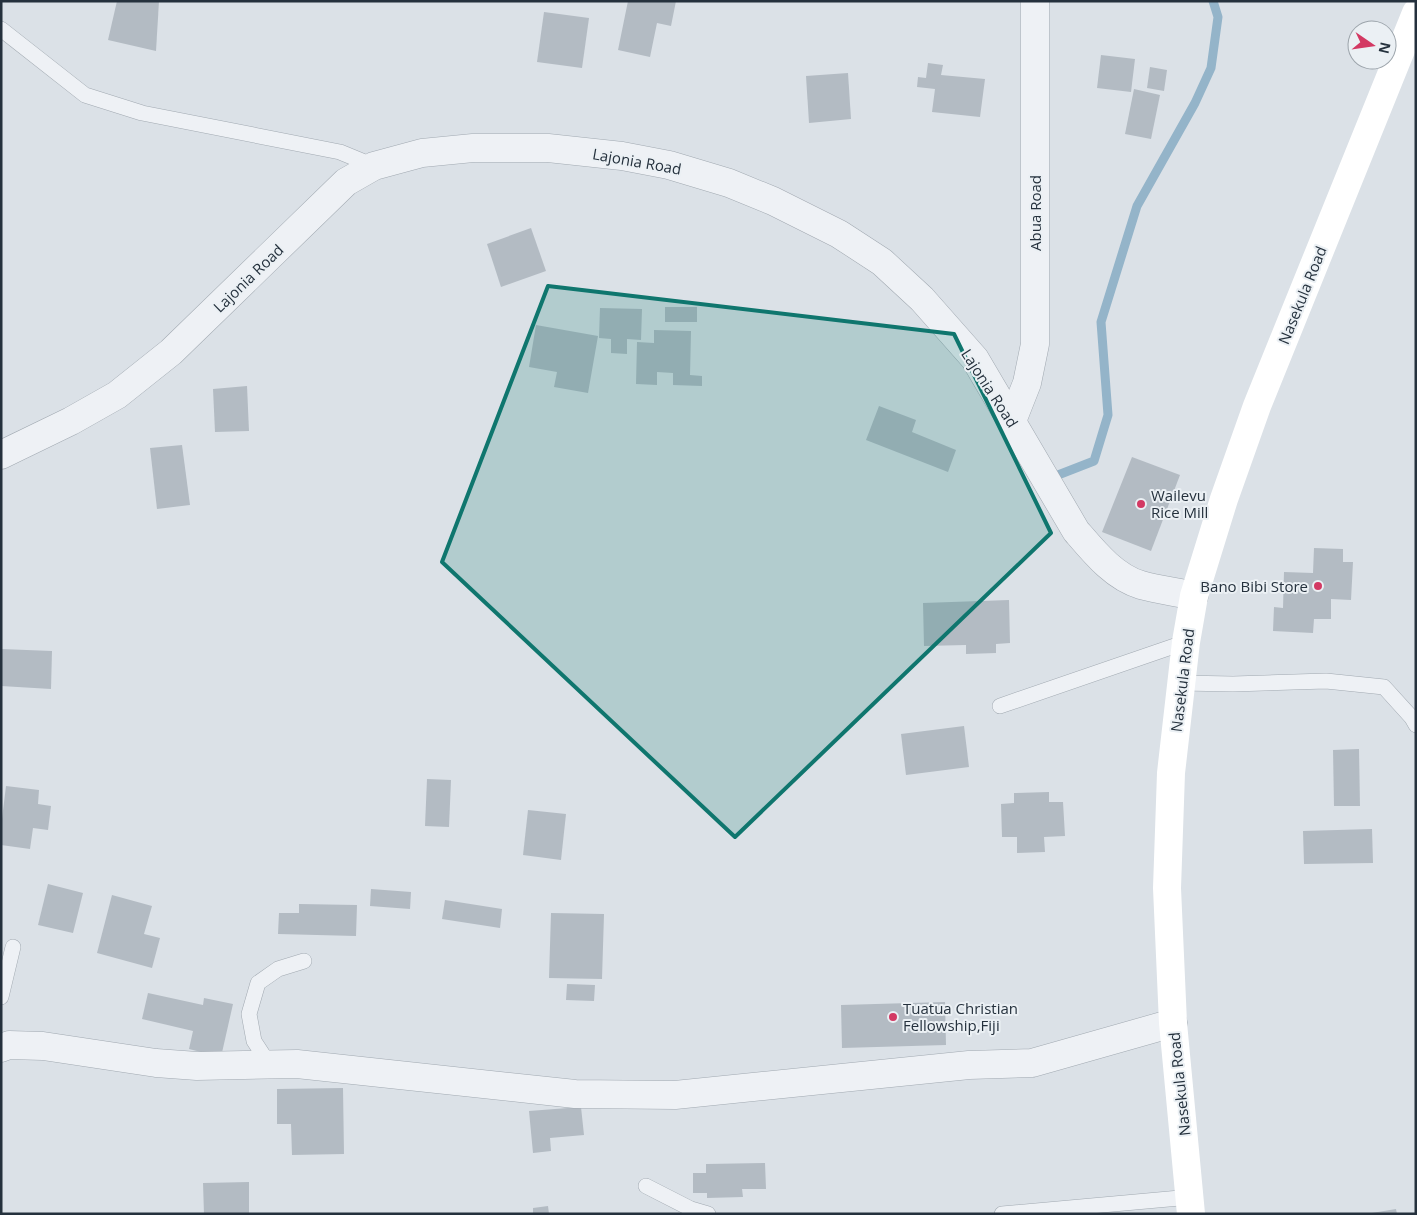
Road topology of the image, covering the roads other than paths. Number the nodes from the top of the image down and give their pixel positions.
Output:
1 (1036, 1) edge
2 (1416, 13) edge
3 (1, 29) edge
4 (374, 166) junction
5 (1012, 421) junction
6 (1, 455) edge
7 (1194, 596) junction
8 (1186, 642) junction
9 (1181, 684) junction
10 (1000, 706) dead end
11 (1416, 725) edge
12 (13, 947) dead end
13 (304, 961) dead end
14 (1, 997) edge
15 (1173, 1023) junction
16 (1, 1048) edge
17 (269, 1064) junction
18 (646, 1186) dead end
19 (1191, 1206) edge
20 (708, 1214) edge
21 (1002, 1214) edge

1 - 5 street, Abua Road
2 - 7 main road, Nasekula Road
3 - 4 lane
4 - 5 street, Lajonia Road
4 - 6 street, Lajonia Road
5 - 7 street, Lajonia Road
7 - 8 main road, Nasekula Road
8 - 9 main road, Nasekula Road
8 - 10 lane
9 - 11 lane
9 - 15 main road, Nasekula Road
12 - 14 lane
13 - 17 lane
15 - 17 street
15 - 19 main road, Nasekula Road
16 - 17 street
18 - 20 lane
19 - 21 lane

